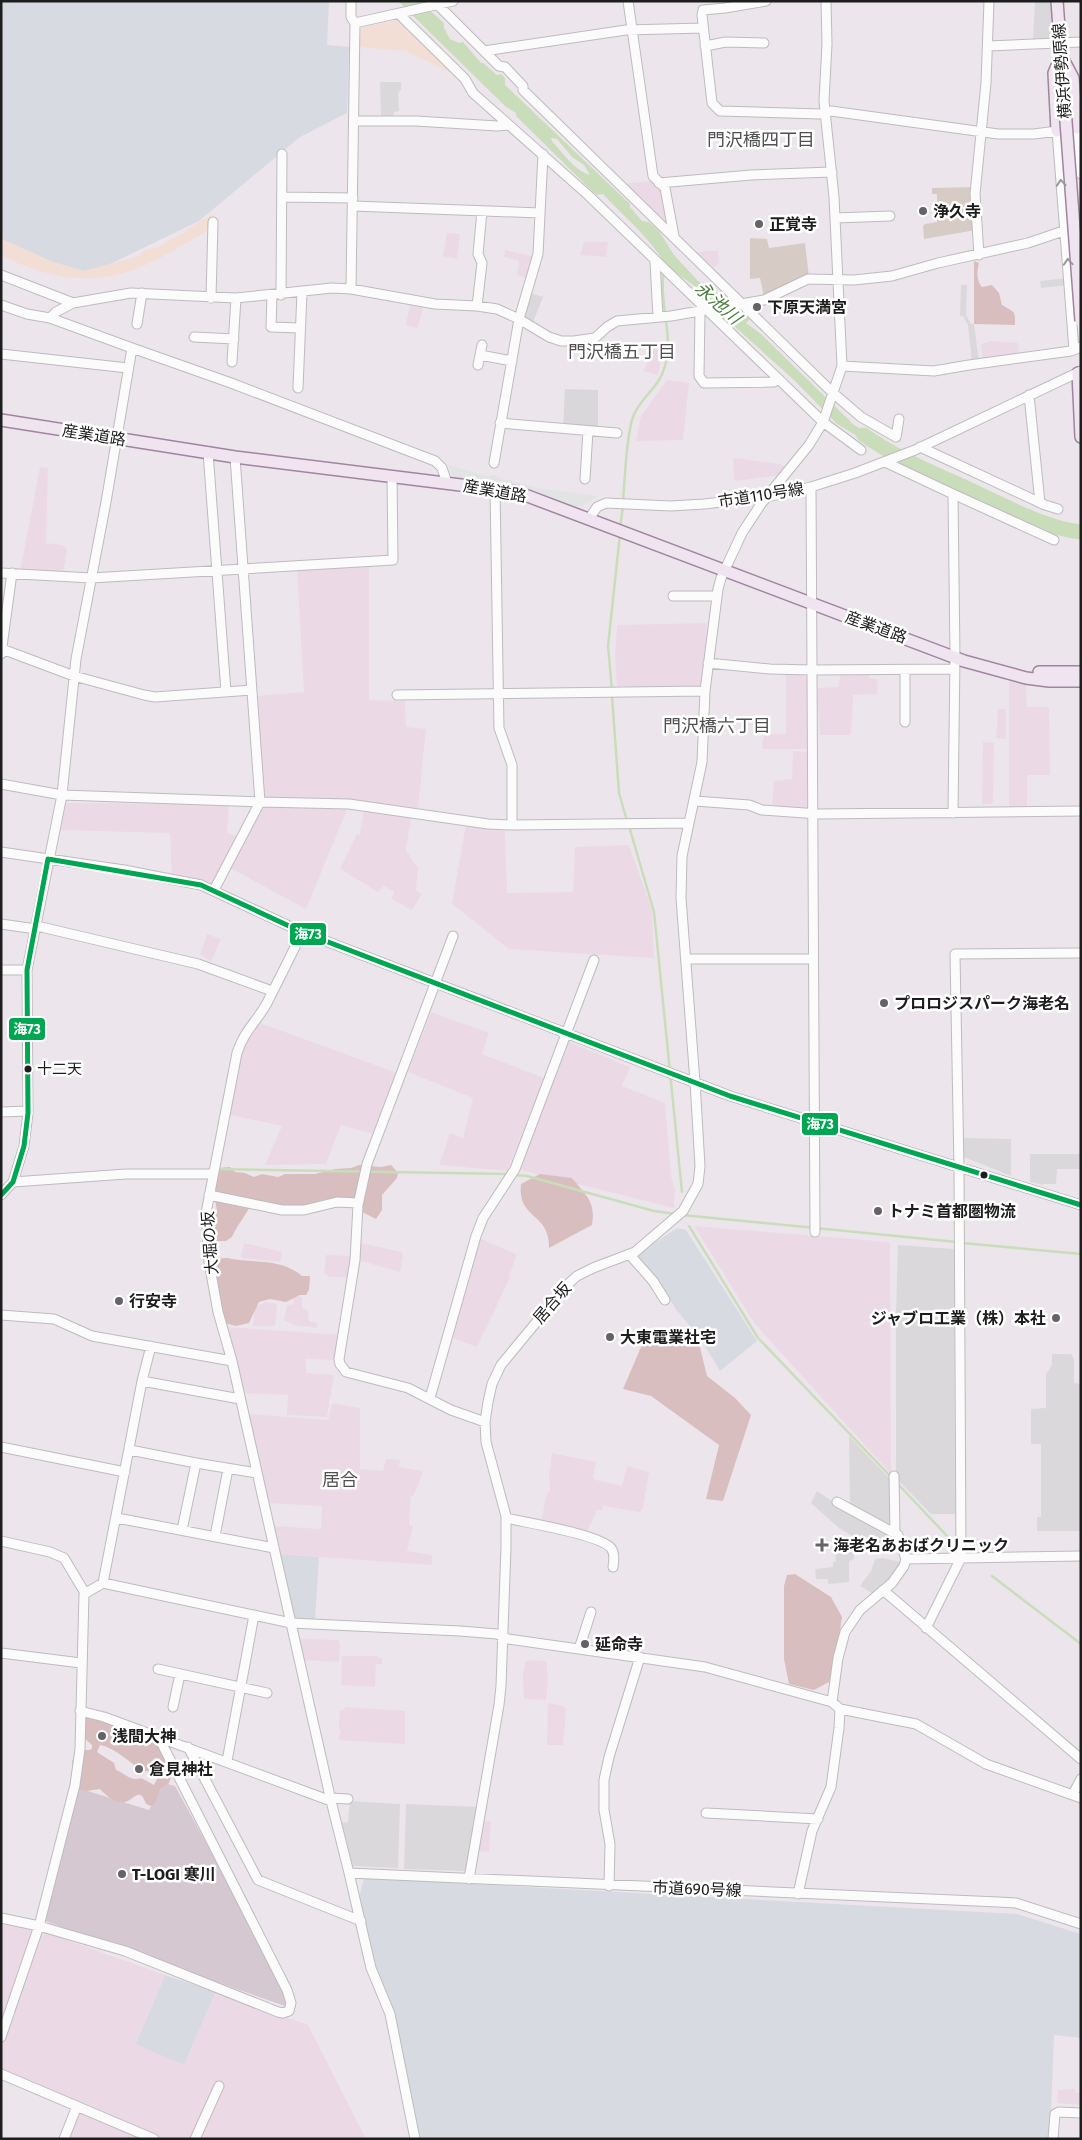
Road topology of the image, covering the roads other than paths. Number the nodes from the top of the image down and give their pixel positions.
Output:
1 (351, 1) edge
2 (453, 1) edge
3 (628, 1) edge
4 (766, 1) edge
5 (818, 1) edge
6 (989, 1) edge
7 (1057, 1) edge
8 (826, 2) edge
9 (436, 5) junction
10 (400, 13) junction
11 (356, 23) junction
12 (703, 28) junction
13 (632, 30) junction
14 (1060, 42) junction
15 (1081, 42) edge
16 (764, 43) dead end
17 (706, 46) junction
18 (988, 46) junction
19 (484, 52) junction
20 (1061, 56) junction
21 (826, 113) junction
22 (354, 121) junction
23 (509, 125) junction
24 (1079, 127) edge
25 (1057, 131) junction
26 (981, 132) junction
27 (282, 154) dead end
28 (543, 154) junction
29 (832, 172) junction
30 (1081, 174) edge
31 (660, 183) junction
32 (283, 197) junction
33 (353, 202) junction
34 (482, 211) junction
35 (540, 213) junction
36 (890, 216) dead end
37 (835, 218) junction
38 (212, 222) dead end
39 (1081, 225) edge
40 (1065, 231) junction
41 (674, 237) junction
42 (979, 255) junction
43 (657, 264) junction
44 (1, 275) edge
45 (837, 279) junction
46 (351, 289) junction
47 (1081, 291) edge
48 (302, 292) junction
49 (142, 293) junction
50 (1070, 293) junction
51 (276, 295) junction
52 (211, 298) junction
53 (236, 298) junction
54 (73, 303) junction
55 (741, 303) junction
56 (1, 305) edge
57 (477, 306) junction
58 (705, 310) junction
59 (664, 317) junction
60 (50, 318) junction
61 (519, 319) junction
62 (1081, 321) edge
63 (137, 324) dead end
64 (300, 328) junction
65 (194, 337) dead end
66 (234, 339) junction
67 (482, 345) dead end
68 (132, 348) junction
69 (1078, 348) edge
70 (1, 354) edge
71 (512, 361) junction
72 (232, 362) dead end
73 (842, 366) junction
74 (128, 368) junction
75 (1079, 372) edge
76 (779, 379) junction
77 (298, 388) dead end
78 (832, 394) junction
79 (1029, 395) junction
80 (899, 419) dead end
81 (1, 420) edge
82 (823, 420) junction
83 (500, 424) junction
84 (588, 431) junction
85 (617, 433) dead end
86 (1081, 437) edge
87 (116, 439) junction
88 (917, 448) junction
89 (861, 450) dead end
90 (208, 452) junction
91 (236, 457) junction
92 (887, 461) junction
93 (494, 464) dead end
94 (392, 476) junction
95 (585, 479) dead end
96 (447, 483) junction
97 (811, 487) junction
98 (495, 489) junction
99 (953, 494) junction
100 (767, 497) junction
101 (1040, 503) junction
102 (1058, 509) dead end
103 (589, 519) junction
104 (1054, 540) dead end
105 (243, 569) junction
106 (725, 569) junction
107 (217, 571) junction
108 (1, 573) edge
109 (12, 574) junction
110 (90, 578) junction
111 (673, 596) dead end
112 (717, 596) junction
113 (812, 603) junction
114 (2, 652) edge
115 (955, 657) junction
116 (708, 663) junction
117 (992, 668) junction
118 (954, 669) junction
119 (812, 670) junction
120 (905, 670) junction
121 (1081, 672) edge
122 (74, 676) junction
123 (1081, 682) edge
124 (252, 690) junction
125 (705, 691) junction
126 (226, 692) junction
127 (397, 694) dead end
128 (498, 695) junction
129 (905, 722) dead end
130 (1, 784) edge
131 (62, 795) junction
132 (695, 801) junction
133 (260, 802) junction
134 (1081, 811) edge
135 (953, 812) junction
136 (812, 814) junction
137 (689, 823) junction
138 (512, 826) junction
139 (1, 852) edge
140 (48, 859) junction
141 (214, 890) junction
142 (1, 924) edge
143 (37, 928) junction
144 (302, 932) junction
145 (453, 936) dead end
146 (1081, 953) edge
147 (686, 959) junction
148 (813, 959) junction
149 (594, 960) dead end
150 (1, 970) edge
151 (27, 970) junction
152 (436, 984) junction
153 (272, 991) junction
154 (567, 1033) junction
155 (695, 1082) junction
156 (28, 1111) junction
157 (1, 1112) edge
158 (814, 1121) junction
159 (959, 1168) junction
160 (213, 1174) junction
161 (13, 1182) junction
162 (1, 1194) edge
163 (209, 1195) junction
164 (358, 1203) junction
165 (1081, 1205) edge
166 (816, 1230) dead end
167 (632, 1253) junction
168 (664, 1300) dead end
169 (1, 1315) edge
170 (151, 1346) junction
171 (232, 1361) junction
172 (142, 1381) junction
173 (430, 1398) junction
174 (240, 1399) junction
175 (485, 1422) junction
176 (1, 1447) edge
177 (130, 1450) junction
178 (196, 1463) junction
179 (228, 1469) junction
180 (125, 1472) junction
181 (257, 1473) junction
182 (894, 1481) dead end
183 (837, 1502) dead end
184 (117, 1518) junction
185 (506, 1518) junction
186 (182, 1530) junction
187 (895, 1532) junction
188 (215, 1536) junction
189 (1, 1541) edge
190 (274, 1548) junction
191 (1081, 1556) edge
192 (961, 1558) junction
193 (906, 1559) junction
194 (613, 1567) dead end
195 (103, 1583) junction
196 (883, 1590) junction
197 (85, 1593) junction
198 (591, 1612) dead end
199 (254, 1614) junction
200 (291, 1623) junction
201 (926, 1628) junction
202 (502, 1636) junction
203 (579, 1649) junction
204 (1, 1653) edge
205 (640, 1657) junction
206 (81, 1663) junction
207 (158, 1669) dead end
208 (180, 1674) junction
209 (241, 1688) junction
210 (267, 1693) dead end
211 (832, 1702) junction
212 (173, 1707) dead end
213 (80, 1710) junction
214 (840, 1710) junction
215 (159, 1738) junction
216 (188, 1747) junction
217 (1081, 1758) edge
218 (227, 1762) junction
219 (1081, 1779) edge
220 (1077, 1796) edge
221 (348, 1799) dead end
222 (330, 1800) junction
223 (706, 1814) dead end
224 (818, 1819) junction
225 (350, 1872) junction
226 (469, 1879) junction
227 (609, 1886) junction
228 (798, 1894) junction
229 (1, 1918) edge
230 (361, 1921) junction
231 (1081, 1924) edge
232 (39, 1926) junction
233 (1, 2037) edge
234 (1, 2074) edge
235 (219, 2086) dead end
236 (77, 2106) junction
237 (1081, 2113) edge
238 (64, 2139) edge
239 (154, 2139) edge
240 (195, 2139) edge
241 (415, 2139) edge
242 (1053, 2139) edge

1 - 11 street
2 - 9 street
3 - 13 street
4 - 12 street
5 - 8 street
6 - 18 street
7 - 14 main road, 横浜伊勢原線
8 - 21 street
9 - 10 street
9 - 19 street
10 - 11 street
10 - 23 street
11 - 22 street
12 - 13 street
12 - 17 street
13 - 19 street
13 - 31 street
14 - 15 street
14 - 18 street
14 - 20 main road, 横浜伊勢原線
16 - 17 street
17 - 21 street
18 - 26 street
19 - 41 street
20 - 24 main road
20 - 25 main road
20 - 62 main road, 横浜伊勢原線, bridge
21 - 26 street
21 - 29 street
22 - 23 street
22 - 33 street
23 - 28 street
24 - 30 street
25 - 26 street
40 -> 25 street
26 - 42 street
27 - 32 street
28 - 35 street
28 - 43 street
29 - 31 street
29 - 37 street
31 - 41 street
32 - 33 street
32 - 51 street
33 - 34 street
33 - 46 street
34 - 35 street
34 - 57 street
35 - 61 street
36 - 37 street
37 - 45 street
38 - 52 street
39 - 40 street
40 - 42 street
50 -> 40 street
41 - 55 street
42 - 45 street
43 - 58 street
43 - 59 street
44 - 54 street
45 - 55 street
45 - 73 street
46 - 48 street
46 - 57 street
47 - 50 street
48 - 51 street
48 - 64 street
49 - 52 street
49 - 54 street
49 - 63 street
50 - 69 street
51 - 53 street
51 - 64 street
52 - 53 street
53 - 66 street
54 - 60 street
55 - 58 street
55 - 78 street
56 - 60 street
57 - 61 street
58 - 59 street
58 - 76 street
58 - 76 street
59 - 61 street
60 - 68 street
61 - 71 street
64 - 77 street
65 - 66 street
66 - 72 street
67 - 71 street
68 - 74 street
68 - 96 street
69 - 73 street
70 - 74 street
71 - 83 street
73 - 78 street
74 - 87 street
75 - 79 street
75 - 86 main road
76 - 82 street
78 - 80 street
78 - 82 street
79 - 88 street
79 - 101 street
81 - 87 main road, 産業道路
82 - 89 street
82 - 100 street
83 - 84 street
83 - 93 street
84 - 85 street
84 - 95 street
87 - 90 main road, 産業道路
87 - 110 street
88 - 92 street, 市道110号線
88 - 101 street
90 - 91 main road, 産業道路
90 - 107 street
91 - 94 main road, 産業道路
91 - 105 street
92 - 97 street, 市道110号線
92 - 99 street
94 - 96 main road, 産業道路
94 - 105 street
96 - 98 main road, 産業道路
97 - 100 street, 市道110号線
97 - 113 street
98 - 103 main road, 産業道路
98 - 128 street
99 - 104 street
99 - 115 street
100 - 103 street, 市道110号線
100 - 106 street
101 - 102 street
103 - 106 main road, 産業道路
105 - 107 street
105 - 124 street
106 - 112 street
106 - 113 main road, 産業道路
107 - 110 street
107 - 126 street
108 - 109 street
109 - 110 street
109 - 114 street
110 - 122 street
111 - 112 street
112 - 116 street
113 - 115 main road, 産業道路
113 - 119 street
114 - 122 street
115 - 117 main road, 産業道路
115 - 118 street
116 - 119 street
116 - 125 street
117 - 121 main road, 産業道路
117 - 123 main road, 産業道路
118 - 120 street
118 - 135 street
119 - 120 street
119 - 136 street
120 - 129 street
122 - 126 street
122 - 131 street
124 - 126 street
124 - 133 street
125 - 128 street
125 - 132 street
127 - 128 street
128 - 138 street
130 - 131 street
131 - 133 street
131 - 140 street
132 - 136 street
132 - 137 street
133 - 138 street
133 - 141 street
134 - 135 street
135 - 136 street
136 - 148 street
137 - 138 street
137 - 147 street
139 - 140 street
140 - 141 street
140 - 143 street
141 - 144 street
142 - 143 street
143 - 151 street
143 - 153 street
144 - 152 street
144 - 153 street, 大堀の坂
145 - 152 street
146 - 159 street
147 - 148 street
147 - 155 street
148 - 158 street
149 - 154 street
150 - 151 street
151 - 156 street
152 - 154 street
152 - 164 street
153 - 160 street, 大堀の坂
154 - 155 street
154 - 173 street
155 - 158 street
155 - 167 street, 居合坂
156 - 157 street
156 - 161 street
158 - 159 street
158 - 166 street
159 - 165 street
159 - 192 street
160 - 161 street
160 - 163 street, 大堀の坂
161 - 162 street
163 - 164 street
163 - 171 street, 大堀の坂
164 - 173 street
167 - 168 street
167 - 175 street, 居合坂
169 - 170 street
170 - 171 street
170 - 172 street
171 - 174 street, 大堀の坂
172 - 174 street
172 - 177 street
173 - 175 street
174 - 181 street, 大堀の坂
175 - 185 street, 居合坂
176 - 180 street
177 - 178 street
177 - 180 street
178 - 179 street
178 - 186 street
179 - 181 street
179 - 188 street
180 - 184 street
181 - 190 street, 大堀の坂
182 - 187 street
183 - 187 street
184 - 186 street
184 - 195 street
185 - 194 street
185 - 202 street, 居合坂
186 - 188 street
187 - 193 street
188 - 190 street
189 - 197 street
190 - 200 street, 大堀の坂
191 - 192 street
192 - 193 street
192 - 201 street
193 - 196 street
195 - 197 street
195 - 199 street
196 - 201 street
196 - 211 street
197 - 206 street
198 - 203 street
199 - 200 street
199 - 209 street
200 - 202 street
200 - 222 street, 大堀の坂
201 - 217 street
202 - 203 street
202 - 226 street, 居合坂
203 - 205 street
204 - 206 street
205 - 211 street
205 - 227 street
206 - 213 street
207 - 208 street
208 - 209 street
208 - 212 street
209 - 210 street
209 - 218 street
211 - 214 street
213 - 215 street
213 - 232 street
214 - 220 street
214 - 224 street
215 - 216 street
215 - 232 street
216 - 218 street
216 - 230 street
218 - 222 street
219 - 220 street
221 - 222 street
222 - 225 street, 大堀の坂
223 - 224 street
224 - 228 street
225 - 226 street, 市道690号線
225 - 230 street, 大堀の坂
226 - 227 street, 市道690号線
227 - 228 street, 市道690号線
228 - 231 street, 市道690号線
229 - 232 street
230 - 241 street, 大堀の坂
232 - 233 street
234 - 236 street
235 - 240 street
236 - 238 street
236 - 239 street
237 - 242 street

